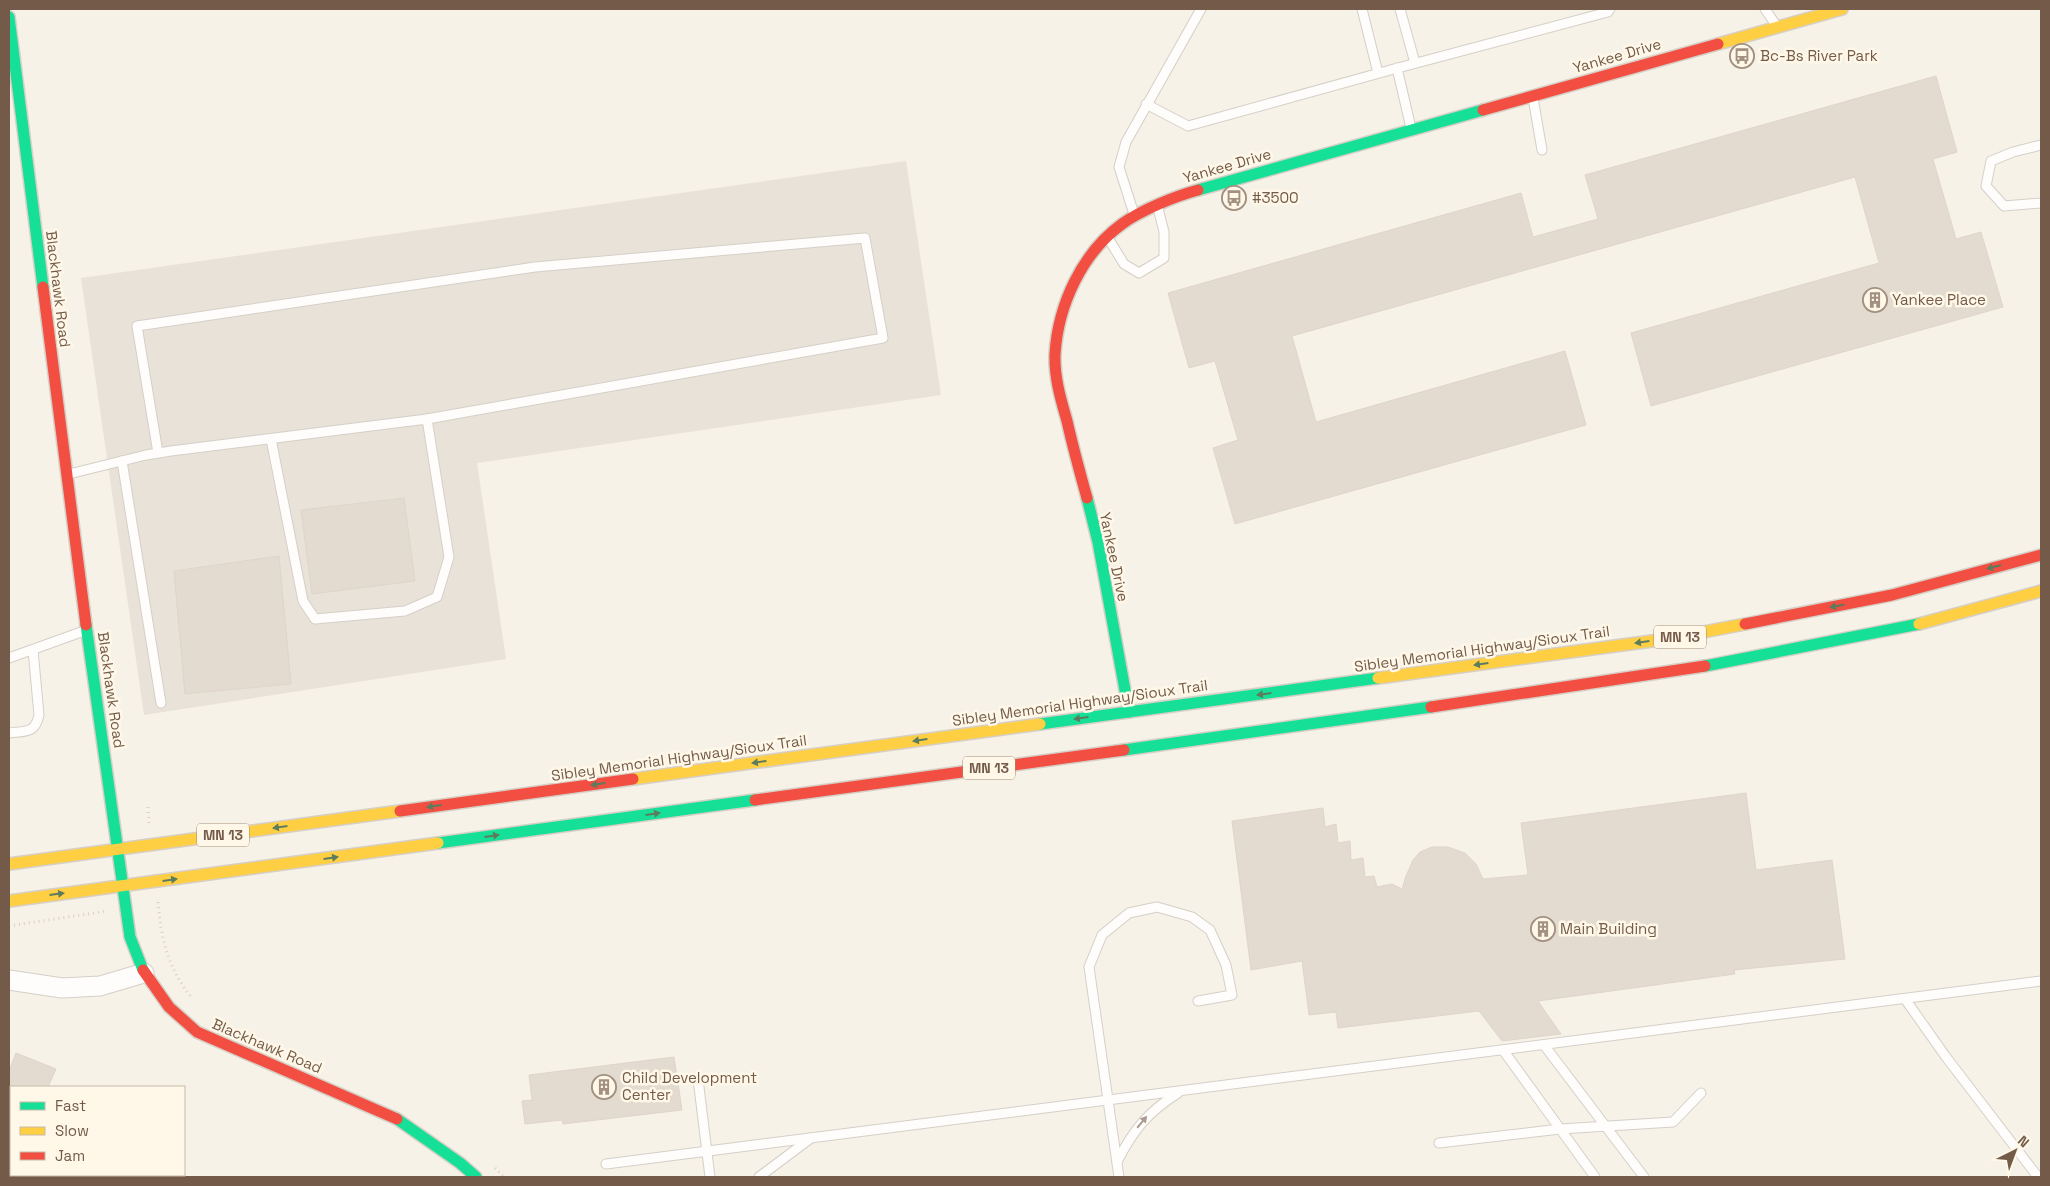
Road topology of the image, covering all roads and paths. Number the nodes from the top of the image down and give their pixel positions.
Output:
1 (1201, 9) edge
2 (1362, 9) edge
3 (1400, 9) edge
4 (1610, 9) edge
5 (1765, 9) edge
6 (1842, 9) edge
7 (9, 17) edge
8 (1778, 27) junction
9 (1415, 63) junction
10 (1397, 68) junction
11 (1378, 73) junction
12 (1533, 96) junction
13 (1146, 104) junction
14 (1411, 130) junction
15 (2041, 145) edge
16 (1542, 150) dead end
17 (2041, 202) edge
18 (1157, 206) junction
19 (1135, 217) junction
20 (1108, 237) junction
21 (427, 419) junction
22 (271, 439) junction
23 (158, 453) junction
24 (122, 461) junction
25 (66, 475) junction
26 (2041, 555) edge
27 (2041, 591) edge
28 (87, 630) junction
29 (33, 650) junction
30 (9, 658) edge
31 (162, 703) dead end
32 (1130, 712) junction
33 (9, 733) edge
34 (148, 807) dead end
35 (151, 845) junction
36 (117, 849) junction
37 (9, 864) edge
38 (157, 882) junction
39 (122, 886) junction
40 (9, 900) edge
41 (158, 903) junction
42 (126, 908) junction
43 (9, 926) edge
44 (144, 973) junction
45 (9, 980) edge
46 (2041, 982) edge
47 (1905, 999) junction
48 (194, 1000) dead end
49 (1198, 1001) dead end
50 (1544, 1045) junction
51 (1503, 1050) junction
52 (698, 1079) dead end
53 (1180, 1092) junction
54 (1700, 1092) dead end
55 (1109, 1100) junction
56 (1606, 1127) junction
57 (1560, 1129) junction
58 (811, 1138) junction
59 (1439, 1143) dead end
60 (706, 1151) junction
61 (1117, 1163) junction
62 (491, 1164) dead end
63 (606, 1164) dead end
64 (476, 1177) edge
65 (504, 1177) edge
66 (710, 1177) edge
67 (759, 1177) edge
68 (1119, 1177) edge
69 (1595, 1177) edge
70 (1644, 1177) edge
71 (2038, 1177) edge

1 - 13 lane
2 - 11 lane
3 - 9 lane
4 - 9 lane
5 - 8 lane
6 - 8 main road, Yankee Drive
7 - 25 main road, Blackhawk Road
8 - 12 main road, Yankee Drive
9 - 10 lane
10 - 11 lane
10 - 14 lane
11 - 13 lane
12 - 14 main road, Yankee Drive
12 - 16 lane
13 - 19 lane
14 - 18 main road, Yankee Drive
15 - 17 lane
18 - 19 main road, Yankee Drive
18 - 20 lane
19 - 20 main road, Yankee Drive
20 - 32 main road, Yankee Drive
21 - 22 lane
21 - 22 lane
21 - 23 lane
22 - 23 lane
23 - 24 lane
24 - 25 lane
24 - 31 lane
25 - 28 main road, Blackhawk Road
26 -> 32 main road, Sibley Memorial Highway/Sioux Trail / MN 13
38 -> 27 main road, MN 13
28 - 29 lane
28 - 36 main road, Blackhawk Road
29 - 30 lane
29 - 33 lane
32 -> 35 main road, Sibley Memorial Highway/Sioux Trail / MN 13
34 - 35 path
35 - 36 main road, Sibley Memorial Highway/Sioux Trail / MN 13
36 - 37 main road, MN 13
36 - 39 main road, Blackhawk Road
38 - 39 main road, MN 13
38 - 41 path
40 -> 39 main road, MN 13
39 - 42 main road, Blackhawk Road
41 - 42 path
41 - 48 path
42 - 43 path
42 - 44 main road, Blackhawk Road
44 - 45 street
44 - 64 main road, Blackhawk Road
46 - 47 lane
47 - 50 lane
47 - 71 lane
49 - 55 lane
50 - 51 lane
50 - 56 lane
51 - 53 lane
51 - 57 lane
52 - 60 lane
53 - 55 lane
61 -> 53 lane
54 - 56 lane
55 - 58 lane
55 - 61 lane
56 - 57 lane
56 - 70 lane
57 - 59 lane
57 - 69 lane
58 - 60 lane
58 - 67 lane
60 - 63 lane
60 - 66 lane
61 - 68 lane
62 - 65 path

